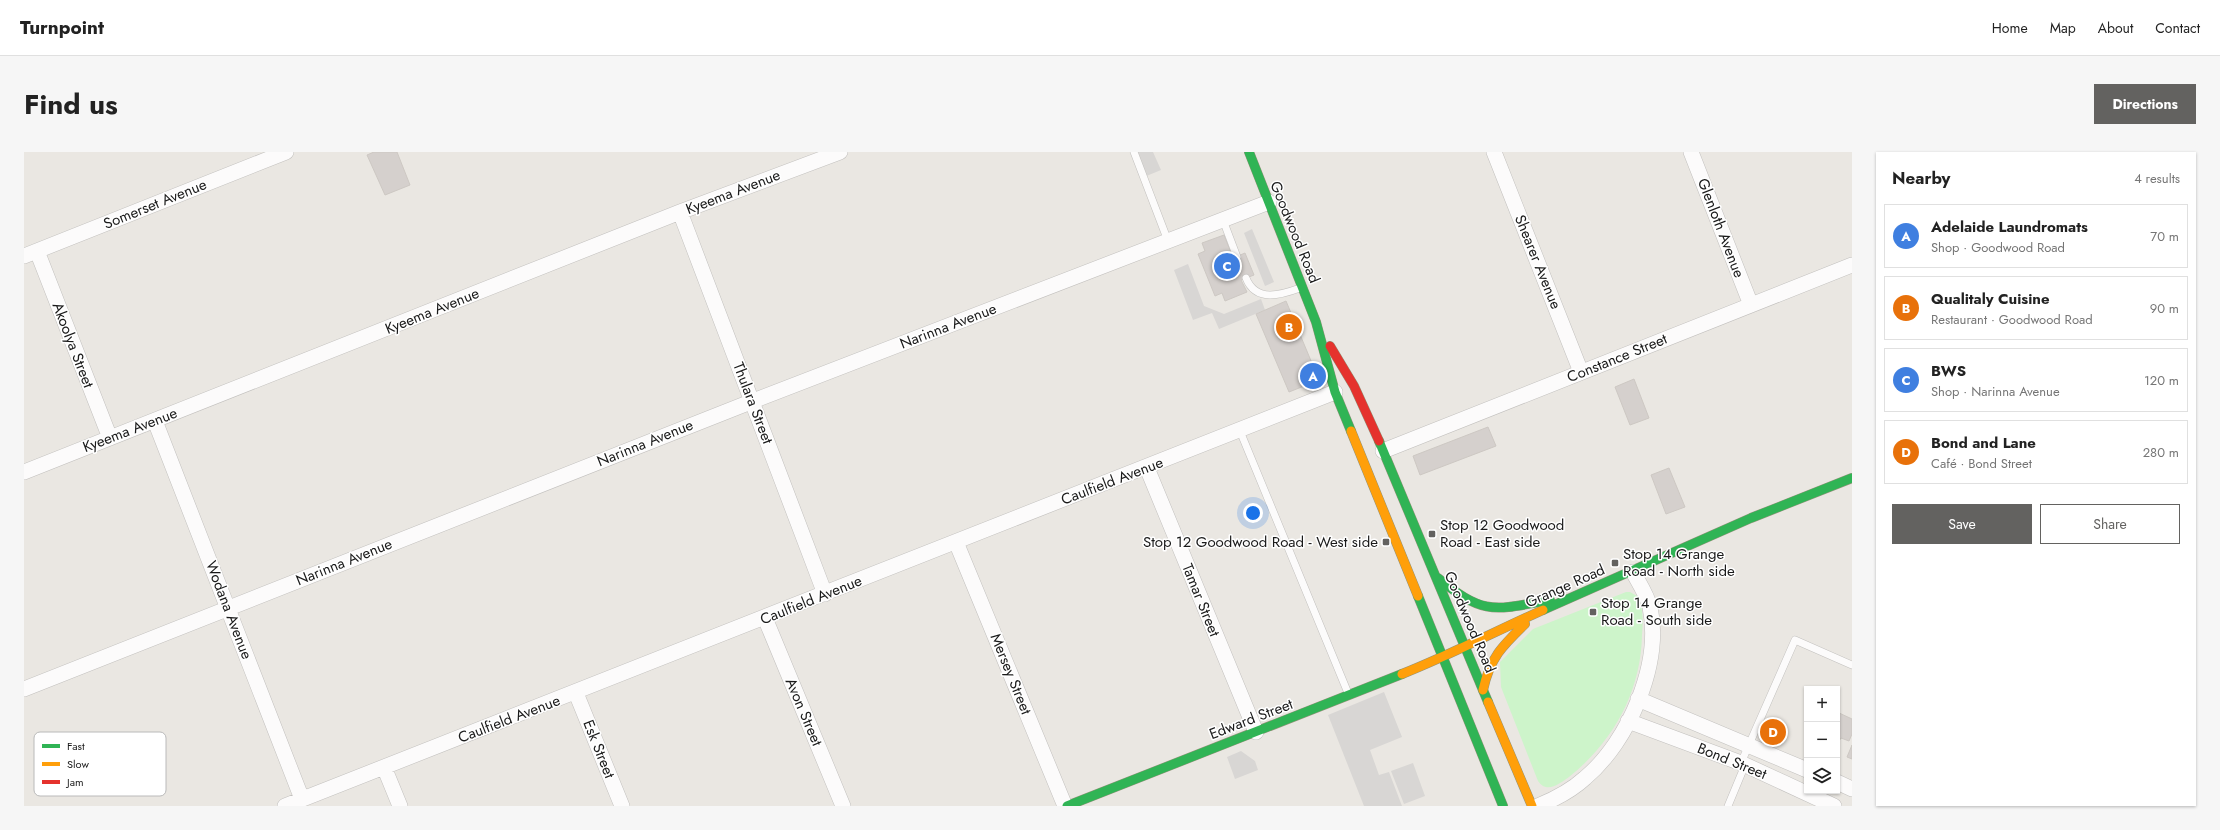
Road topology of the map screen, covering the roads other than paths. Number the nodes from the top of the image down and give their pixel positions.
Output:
1 (286, 152) edge
2 (840, 152) edge
3 (1134, 152) edge
4 (1249, 152) edge
5 (1494, 152) edge
6 (1691, 152) edge
7 (1269, 202) junction
8 (680, 212) junction
9 (1223, 220) junction
10 (1168, 241) junction
11 (30, 253) edge
12 (1237, 257) dead end
13 (1852, 265) edge
14 (1246, 278) dead end
15 (1302, 287) junction
16 (1751, 305) junction
17 (1316, 322) junction
18 (1581, 372) junction
19 (1335, 392) junction
20 (753, 401) junction
21 (155, 421) junction
22 (1240, 431) junction
23 (110, 438) junction
24 (1383, 451) junction
25 (1147, 468) junction
26 (24, 472) edge
27 (1852, 478) edge
28 (956, 542) junction
29 (1633, 572) junction
30 (1436, 577) junction
31 (825, 594) junction
32 (1574, 597) junction
33 (228, 608) junction
34 (1534, 615) junction
35 (765, 618) junction
36 (1465, 645) junction
37 (1444, 656) junction
38 (1852, 665) edge
39 (24, 689) edge
40 (1483, 690) junction
41 (576, 693) junction
42 (1348, 695) junction
43 (1638, 699) junction
44 (1628, 722) junction
45 (1256, 732) junction
46 (1748, 745) junction
47 (1743, 764) junction
48 (384, 767) junction
49 (1804, 769) edge
50 (1840, 783) edge
51 (1852, 789) edge
52 (302, 799) junction
53 (285, 806) edge
54 (400, 806) edge
55 (622, 806) edge
56 (844, 806) edge
57 (1066, 806) edge
58 (1503, 806) edge
59 (1532, 806) edge
60 (1538, 806) edge
61 (1728, 806) edge
62 (1834, 806) edge

1 - 11 street, Somerset Avenue
2 - 8 street, Kyeema Avenue
3 - 10 lane
4 - 7 main road, Goodwood Road
5 - 18 street, Shearer Avenue
6 - 16 street, Glenloth Avenue
7 - 9 street, Narinna Avenue
7 - 15 main road, Goodwood Road
8 - 20 street, Thulara Street
8 - 21 street, Kyeema Avenue
9 - 10 street, Narinna Avenue
9 - 12 lane
10 - 20 street, Narinna Avenue
11 - 23 street, Akoolya Street
13 - 16 street, Constance Street
14 - 15 lane
15 - 17 main road, Goodwood Road
16 - 18 street, Constance Street
17 - 19 main road, Goodwood Road
17 - 24 main road, Goodwood Road
18 - 24 street, Constance Street
19 - 22 street, Caulfield Avenue
19 - 37 main road, Goodwood Road
20 - 31 street, Thulara Street
20 - 33 street, Narinna Avenue
21 - 23 street, Kyeema Avenue
21 - 33 street, Wodana Avenue
22 - 25 street, Caulfield Avenue
22 - 42 lane
23 - 26 street, Kyeema Avenue
24 - 30 main road, Goodwood Road
25 - 28 street, Caulfield Avenue
25 - 45 street, Tamar Street
27 - 29 main road, Grange Road
28 - 31 street, Caulfield Avenue
28 - 57 street, Mersey Street
29 - 32 main road, Grange Road
29 - 43 street
30 - 32 main road
30 - 36 main road, Goodwood Road
31 - 35 street, Caulfield Avenue
32 - 34 main road, Grange Road
33 - 39 street, Narinna Avenue
33 - 52 street, Wodana Avenue
34 - 36 main road, Grange Road
34 - 40 main road
35 - 41 street, Caulfield Avenue
35 - 56 street, Avon Street
36 - 37 main road, Grange Road
36 - 40 main road, Goodwood Road
37 - 42 main road, Edward Street
37 - 58 main road, Goodwood Road
38 - 46 lane
40 - 59 main road, Goodwood Road
41 - 48 street, Caulfield Avenue
41 - 55 street, Esk Street
42 - 45 main road, Edward Street
43 - 44 street
43 - 46 street, Bond Street
44 - 47 street, Bond Street
44 - 60 street
45 - 57 main road, Edward Street
46 - 47 lane
46 - 49 street, Bond Street
47 - 61 lane
47 - 62 street, Bond Street
48 - 52 street, Caulfield Avenue
48 - 54 street
50 - 51 street
52 - 53 street, Caulfield Avenue

